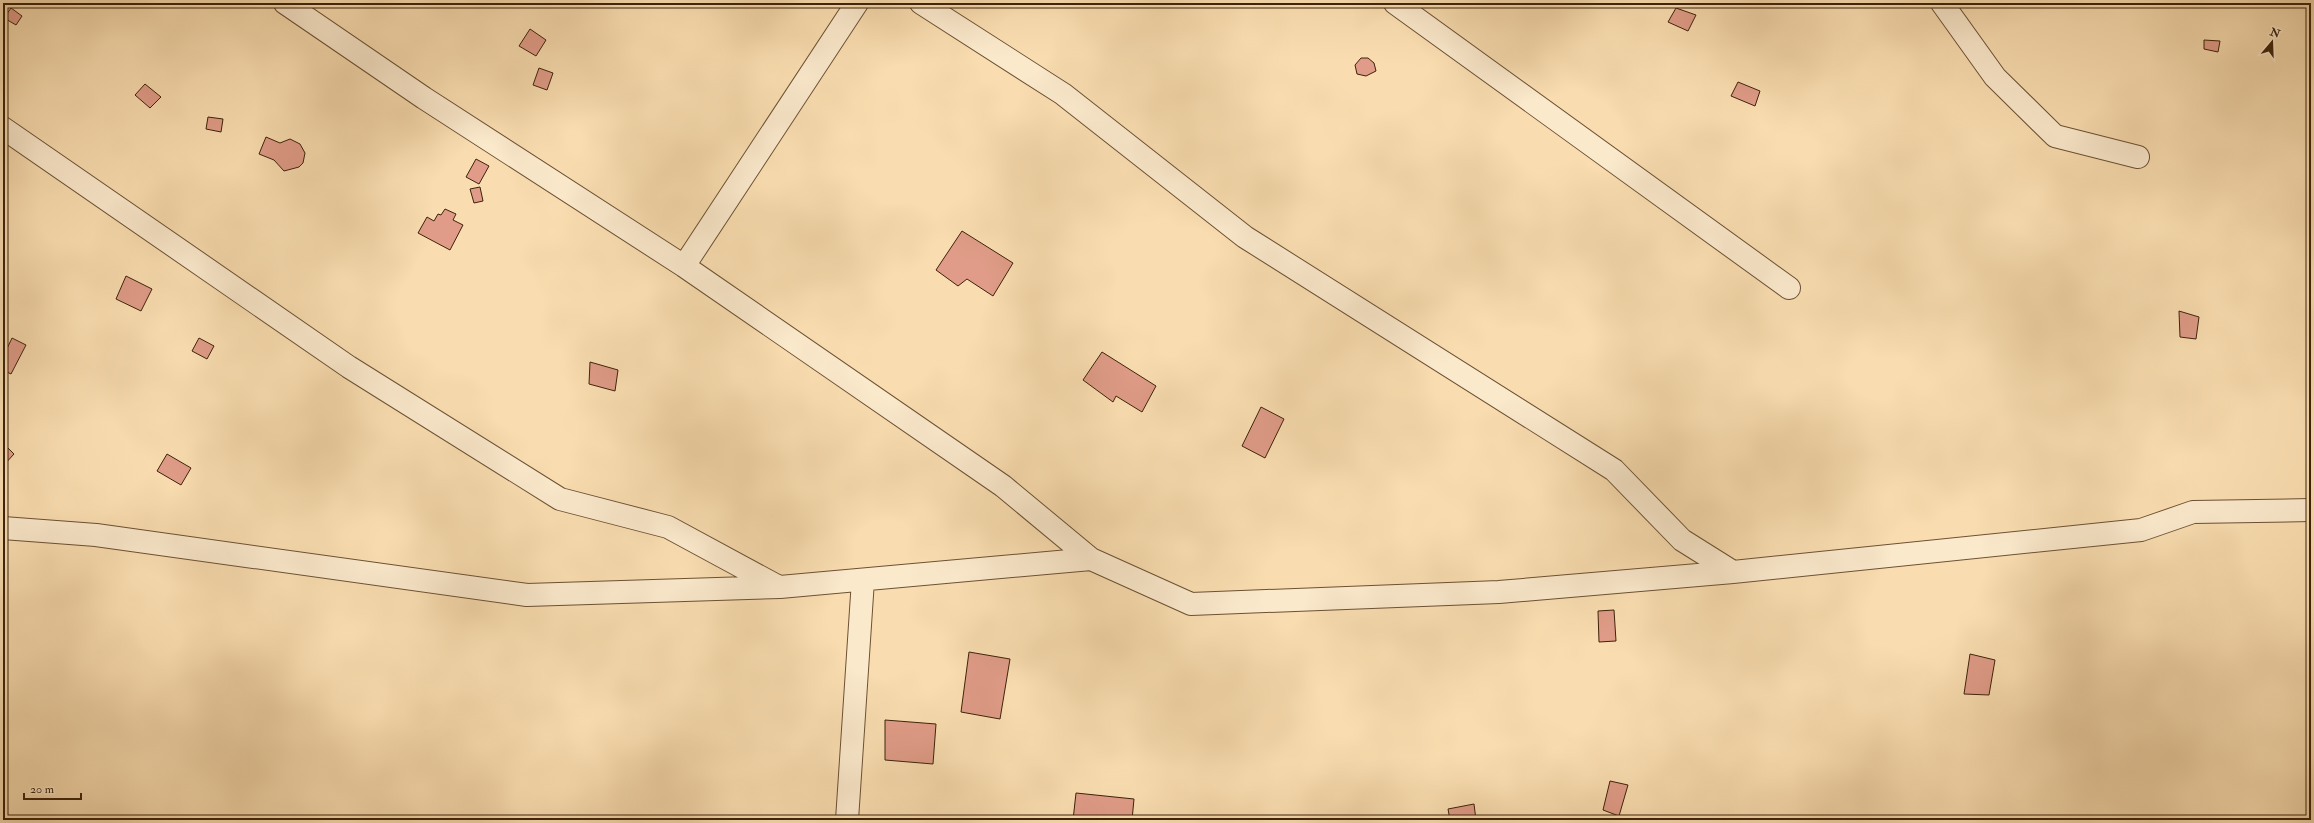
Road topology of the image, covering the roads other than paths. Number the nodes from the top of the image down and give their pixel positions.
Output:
1 (285, 3) edge
2 (857, 3) edge
3 (921, 3) edge
4 (1395, 3) edge
5 (1942, 3) edge
6 (3, 128) edge
7 (2138, 157) dead end
8 (684, 266) junction
9 (1789, 288) dead end
10 (2311, 510) edge
11 (3, 528) edge
12 (1091, 558) junction
13 (1733, 572) junction
14 (863, 580) junction
15 (780, 587) junction
16 (847, 820) edge

1 - 8 street
2 - 8 street
3 - 13 street
4 - 9 street
5 - 7 street
6 - 15 street
8 - 12 street
10 - 13 street
11 - 15 street
12 - 13 street
12 - 14 street
14 - 15 street
14 - 16 street

